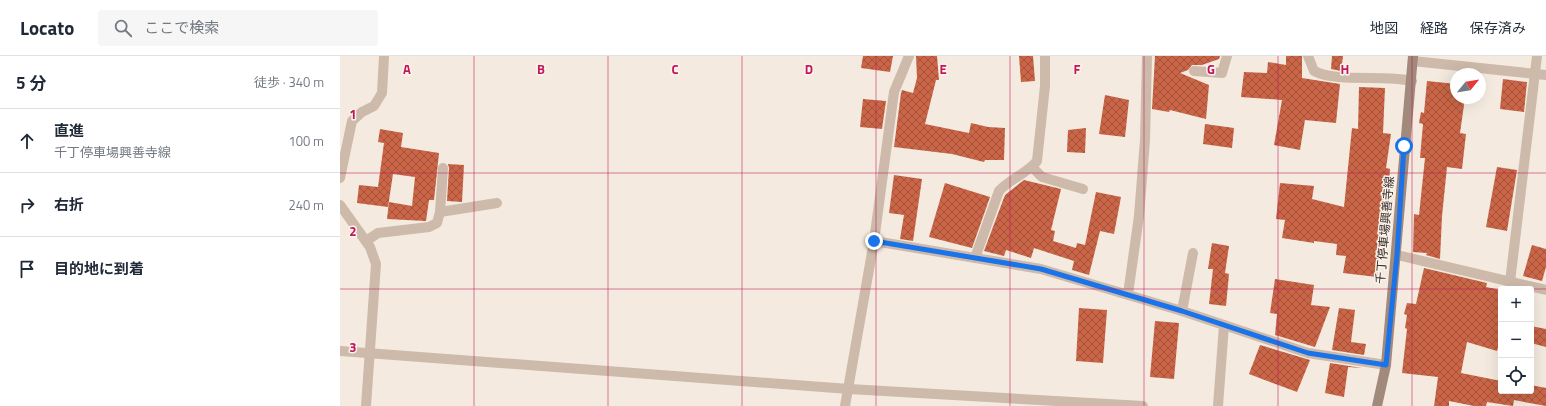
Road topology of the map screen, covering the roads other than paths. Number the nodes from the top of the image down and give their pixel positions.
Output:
1 (384, 56) edge
2 (909, 56) edge
3 (1045, 56) edge
4 (1147, 56) edge
5 (1227, 56) edge
6 (1308, 56) edge
7 (1537, 56) edge
8 (1413, 58) edge
9 (1194, 71) dead end
10 (1535, 74) junction
11 (1546, 75) edge
12 (1412, 80) junction
13 (1032, 167) junction
14 (443, 168) dead end
15 (340, 178) edge
16 (1083, 189) dead end
17 (498, 203) dead end
18 (340, 205) edge
19 (440, 212) junction
20 (874, 241) junction
21 (366, 242) junction
22 (1193, 253) dead end
23 (1397, 255) junction
24 (975, 258) junction
25 (1510, 282) junction
26 (1546, 290) edge
27 (1128, 294) junction
28 (1182, 311) junction
29 (1224, 325) junction
30 (340, 352) edge
31 (370, 354) junction
32 (1386, 365) junction
33 (849, 389) junction
34 (366, 406) edge
35 (846, 406) edge
36 (1143, 406) edge
37 (1218, 406) edge
38 (1377, 406) edge

1 - 15 street
2 - 20 street
3 - 13 street
4 - 27 street
5 - 9 street
6 - 12 street
7 - 10 street
8 - 10 street
8 - 12 main road, 千丁停車場興善寺線
10 - 11 street
10 - 25 street
12 - 23 main road, 千丁停車場興善寺線
13 - 16 street
13 - 24 street
14 - 19 street
17 - 19 street
18 - 21 street
19 - 21 street
20 - 24 street
20 - 33 street
21 - 31 street
22 - 28 street
23 - 25 street
23 - 32 main road, 千丁停車場興善寺線
24 - 27 street
25 - 26 street
27 - 28 street
28 - 29 street
29 - 32 street
29 - 37 street
30 - 31 street
31 - 33 street
31 - 34 street
32 - 38 main road, 千丁停車場興善寺線
33 - 35 street
33 - 36 street

